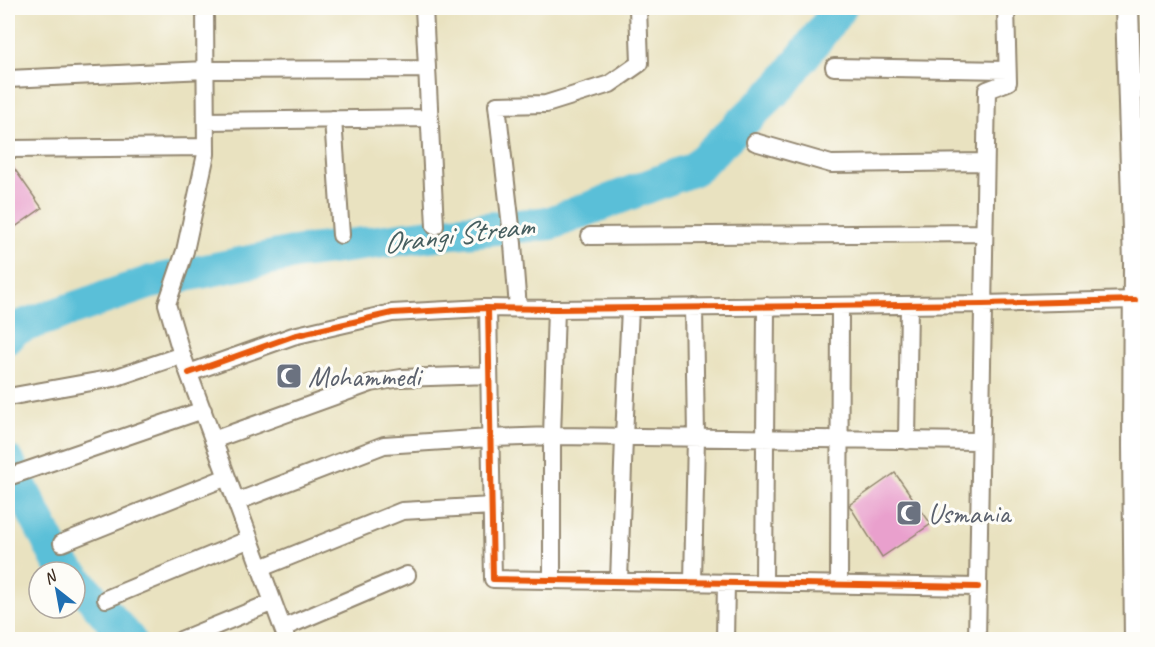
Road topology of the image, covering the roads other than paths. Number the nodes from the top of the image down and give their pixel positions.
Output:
1 (205, 8) edge
2 (424, 8) edge
3 (638, 8) edge
4 (1006, 8) edge
5 (1127, 8) edge
6 (834, 67) dead end
7 (427, 69) junction
8 (206, 70) junction
9 (1007, 70) junction
10 (8, 79) edge
11 (430, 118) junction
12 (333, 119) junction
13 (206, 121) junction
14 (755, 142) dead end
15 (206, 147) junction
16 (8, 149) edge
17 (985, 162) junction
18 (435, 226) dead end
19 (984, 233) junction
20 (340, 235) dead end
21 (590, 236) dead end
22 (1141, 262) edge
23 (1135, 300) junction
24 (983, 304) junction
25 (909, 305) junction
26 (766, 306) junction
27 (840, 306) junction
28 (694, 307) junction
29 (488, 308) junction
30 (518, 308) junction
31 (630, 308) junction
32 (556, 309) junction
33 (182, 355) junction
34 (189, 373) junction
35 (489, 375) junction
36 (8, 398) edge
37 (203, 410) junction
38 (552, 436) junction
39 (624, 437) junction
40 (696, 437) junction
41 (490, 438) junction
42 (765, 439) junction
43 (213, 440) junction
44 (838, 440) junction
45 (907, 441) junction
46 (981, 441) junction
47 (8, 477) edge
48 (227, 477) junction
49 (236, 502) junction
50 (492, 506) junction
51 (250, 539) junction
52 (62, 543) dead end
53 (261, 568) junction
54 (407, 575) dead end
55 (552, 580) junction
56 (619, 581) junction
57 (693, 582) junction
58 (726, 583) junction
59 (764, 583) junction
60 (839, 584) junction
61 (978, 586) junction
62 (106, 599) dead end
63 (273, 602) junction
64 (285, 634) edge
65 (181, 639) edge
66 (725, 639) edge
67 (977, 639) edge
68 (1136, 639) edge

1 - 8 street
2 - 7 street
3 - 30 street
4 - 9 street
5 - 22 main road
6 - 9 street
7 - 8 street
7 - 11 street
8 - 10 street
8 - 13 street
9 - 17 street
11 - 12 street
11 - 18 street
12 - 13 street
12 - 20 street
13 - 15 street
14 - 17 street
15 - 16 street
15 - 33 street
17 - 19 street
19 - 21 street
19 - 24 street
22 - 23 main road
23 - 24 street
23 - 68 main road
24 - 25 street
24 - 46 street
25 - 27 street
25 - 45 street
26 - 27 street
26 - 28 street
26 - 42 street
27 - 44 street
28 - 31 street
28 - 40 street
29 - 30 street
29 - 34 street
29 - 35 street
30 - 32 street
31 - 32 street
31 - 39 street
32 - 38 street
33 - 34 street
33 - 36 street
34 - 37 street
35 - 41 street
35 - 43 street
37 - 43 street
37 - 47 street
38 - 39 street
38 - 41 street
38 - 55 street
39 - 40 street
39 - 56 street
40 - 42 street
40 - 57 street
41 - 49 street
41 - 50 street
42 - 44 street
42 - 59 street
43 - 48 street
44 - 45 street
44 - 60 street
45 - 46 street
46 - 61 street
48 - 49 street
48 - 52 street
49 - 51 street
50 - 53 street
50 - 55 street
51 - 53 street
51 - 62 street
53 - 63 street
54 - 64 street
55 - 56 street
56 - 57 street
57 - 58 street
58 - 59 street
58 - 66 street
59 - 60 street
60 - 61 street
61 - 67 street
63 - 64 street
63 - 65 street

